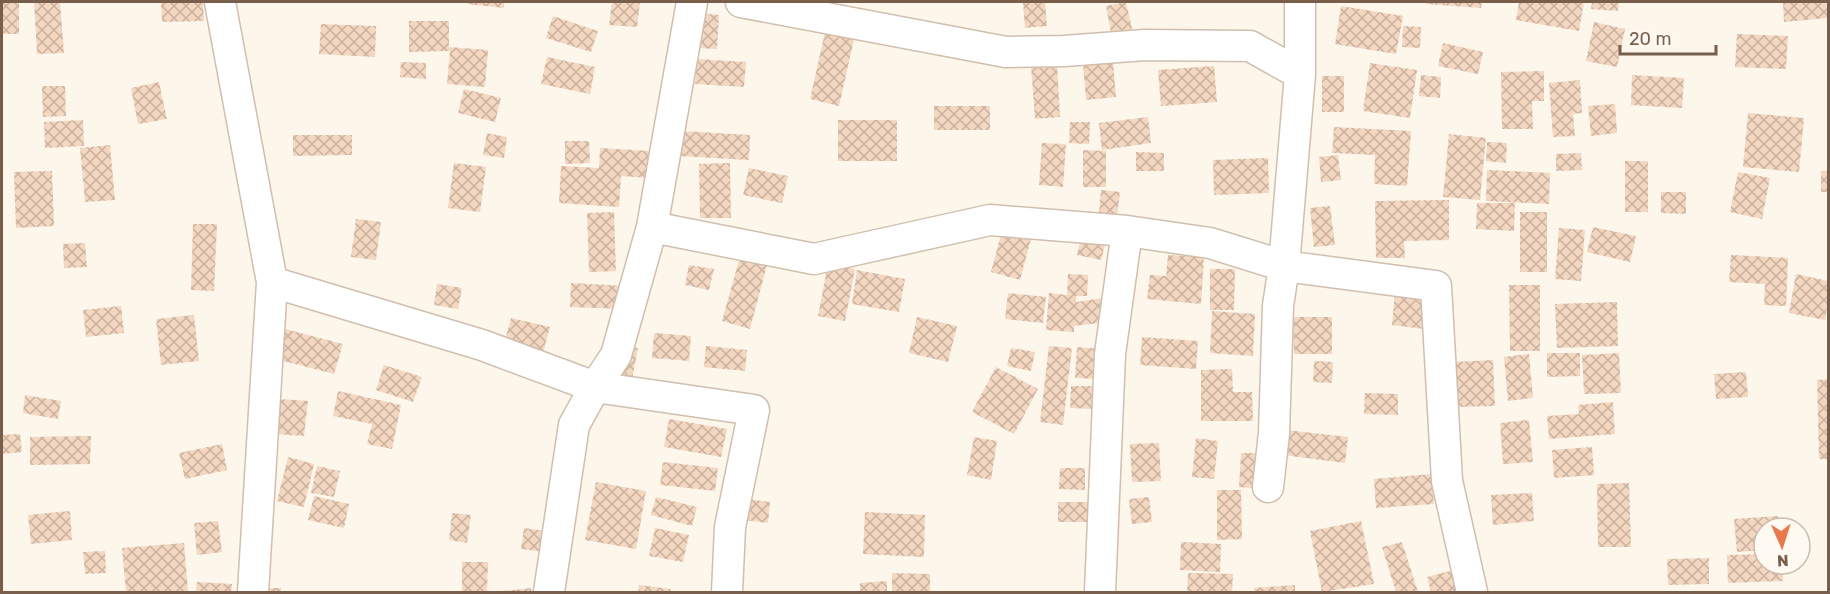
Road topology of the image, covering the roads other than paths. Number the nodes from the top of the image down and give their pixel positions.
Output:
1 (220, 2) edge
2 (692, 2) edge
3 (741, 2) edge
4 (1300, 2) edge
5 (1300, 74) junction
6 (652, 227) junction
7 (1127, 231) junction
8 (1284, 266) junction
9 (272, 282) junction
10 (595, 387) junction
11 (1268, 487) dead end
12 (253, 592) edge
13 (549, 592) edge
14 (727, 592) edge
15 (1100, 592) edge
16 (1472, 592) edge

1 - 9 street
2 - 6 street
3 - 5 street
4 - 5 street
5 - 8 street
6 - 7 street
6 - 10 street
7 - 8 street
7 - 15 street
8 - 11 street
8 - 16 street
9 - 10 street
9 - 12 street
10 - 13 street
10 - 14 street

